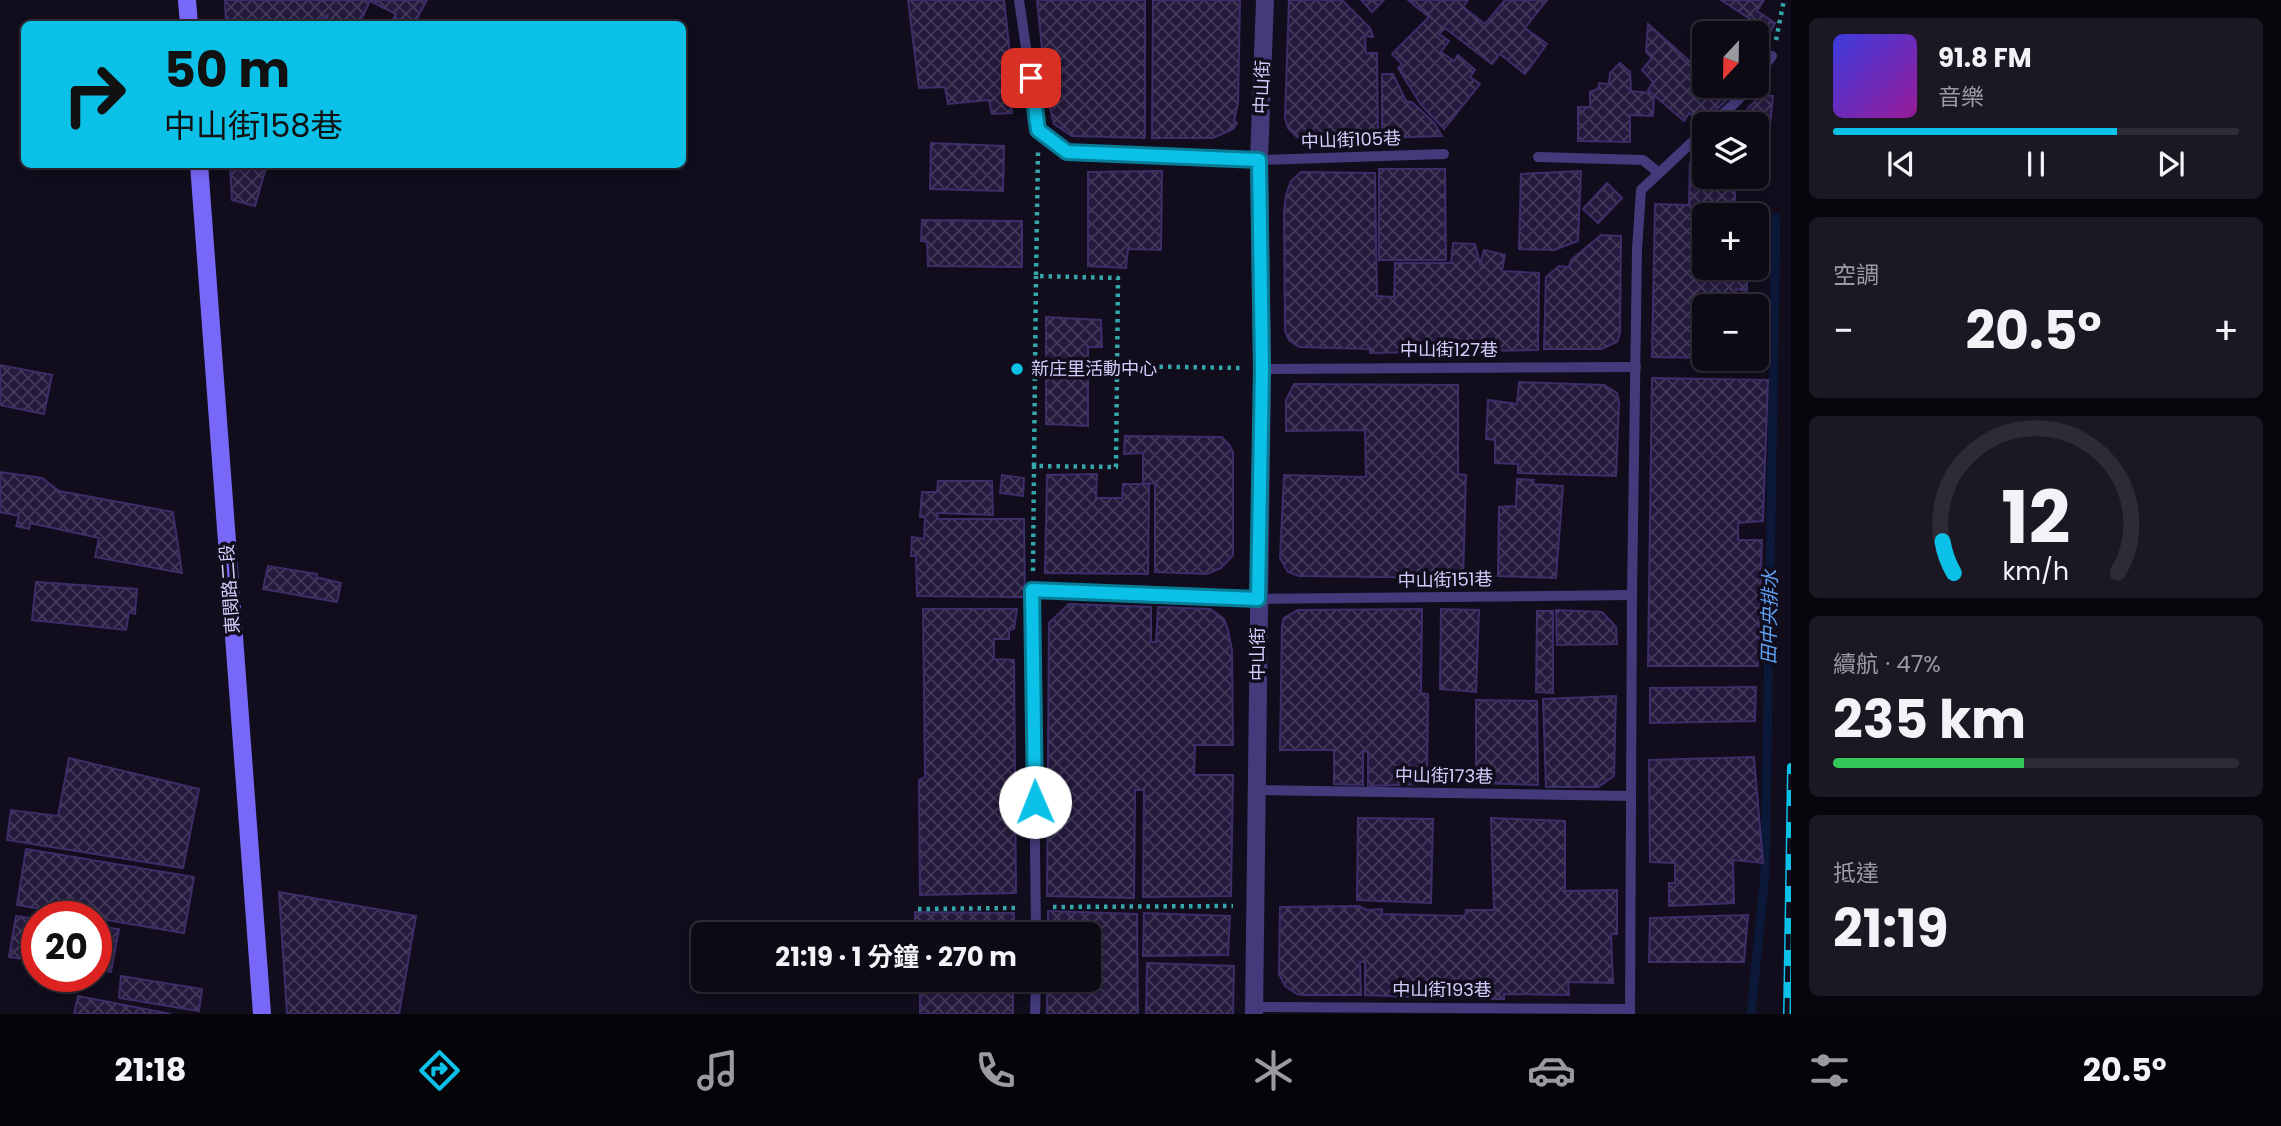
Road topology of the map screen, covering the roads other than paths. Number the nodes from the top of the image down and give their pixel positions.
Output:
1 (187, 0) edge
2 (1019, 0) edge
3 (1265, 0) edge
4 (188, 21) edge
5 (1773, 55) road end
6 (1769, 60) edge
7 (1740, 98) edge
8 (1725, 112) edge
9 (1692, 142) edge
10 (1444, 154) dead end
11 (1538, 157) dead end
12 (1259, 160) junction
13 (199, 168) edge
14 (1659, 173) junction
15 (1636, 367) junction
16 (1262, 369) junction
17 (1632, 595) junction
18 (1258, 599) junction
19 (1257, 790) junction
20 (1631, 796) junction
21 (1036, 922) edge
22 (1035, 992) edge
23 (1254, 1010) edge
24 (1630, 1012) edge
25 (261, 1014) edge
26 (1035, 1014) edge

1 - 4 main road
2 - 12 lane, 中山街105巷
3 - 12 street, 中山街
5 - 6 lane
7 - 8 lane
9 - 14 lane
10 - 12 lane, 中山街105巷
11 - 14 lane
12 - 16 street, 中山街
13 - 25 main road, 東閔路二段
14 - 15 lane
15 - 16 lane, 中山街127巷
15 - 17 lane
16 - 18 street, 中山街
17 - 18 lane, 中山街151巷
17 - 20 lane
18 - 19 street, 中山街
18 - 21 lane, 中山街151巷
19 - 20 lane, 中山街173巷
19 - 23 street, 中山街
20 - 24 lane
22 - 26 lane
23 - 24 lane, 中山街193巷

